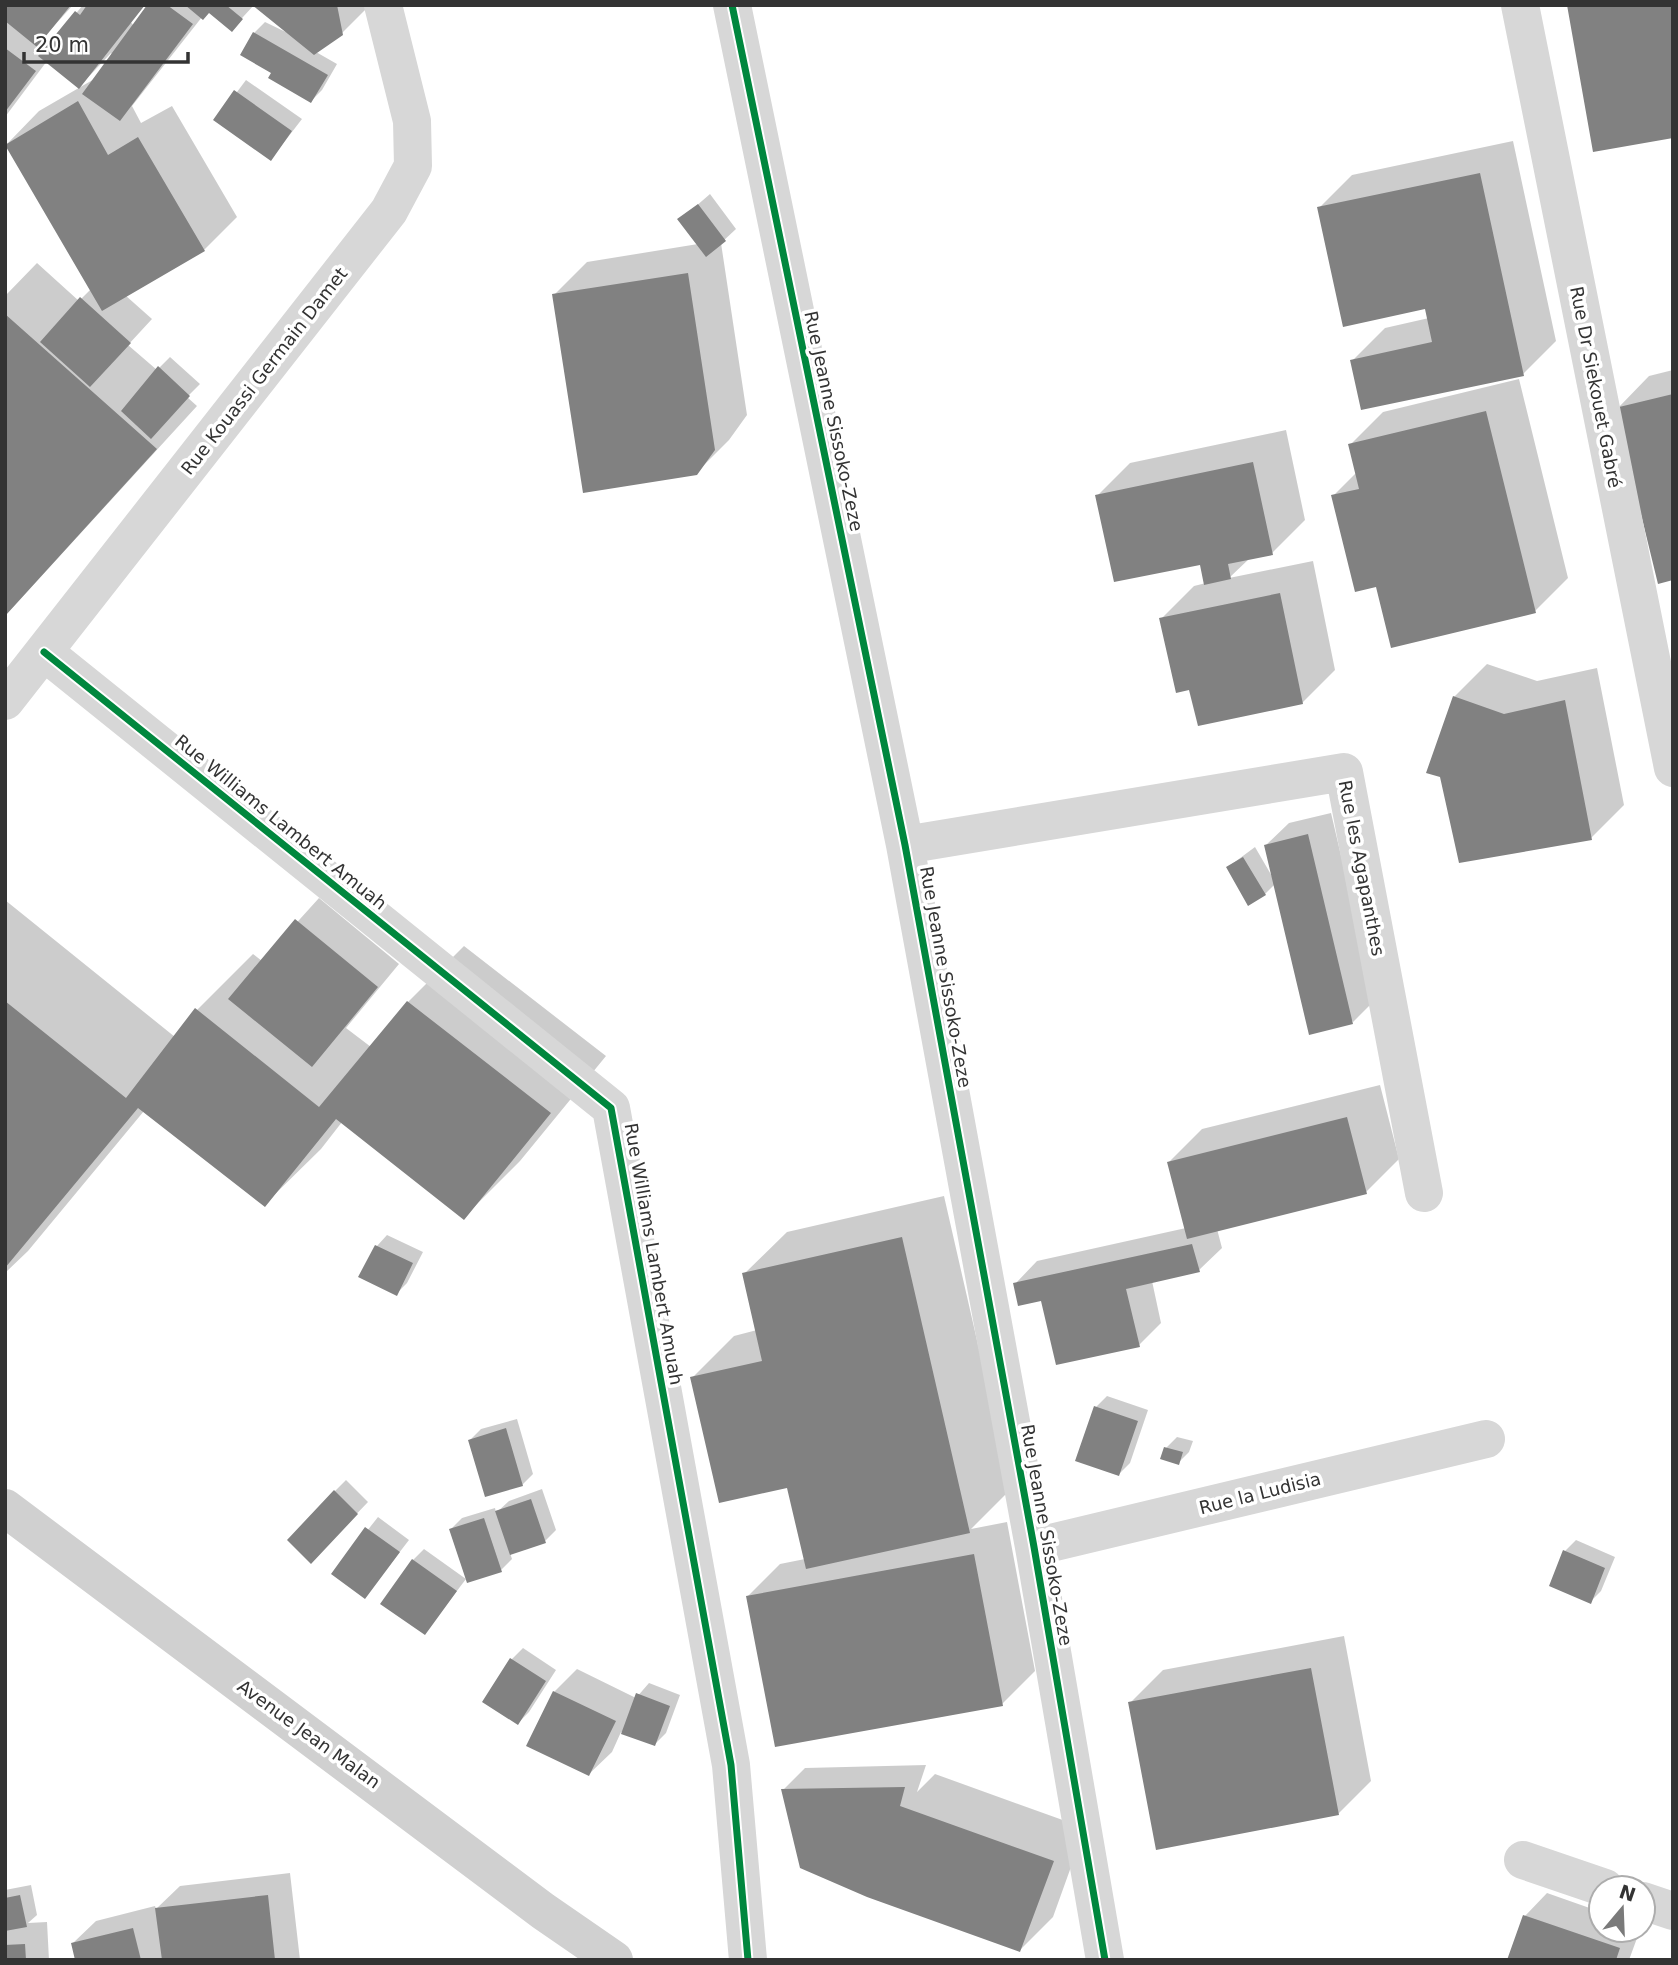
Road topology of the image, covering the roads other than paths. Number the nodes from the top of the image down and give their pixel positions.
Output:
1 (383, 5) edge
2 (732, 5) edge
3 (1520, 5) edge
4 (44, 652) junction
5 (5, 701) edge
6 (1673, 768) edge
7 (905, 845) junction
8 (1424, 1193) dead end
9 (1486, 1438) dead end
10 (5, 1507) edge
11 (1034, 1547) junction
12 (1524, 1860) dead end
13 (1587, 1882) edge
14 (614, 1960) edge
15 (748, 1960) edge
16 (1105, 1960) edge

1 - 4 street, Rue Kouassi Germain Damet
2 - 7 street, Rue Jeanne Sissoko-Zeze
3 - 6 street, Rue Dr Siekouet Gabré
4 - 5 street, Rue Kouassi Germain Damet
4 - 15 street, Rue Williams Lambert Amuah
7 - 8 street, Rue les Agapanthes
7 - 11 street, Rue Jeanne Sissoko-Zeze
9 - 11 street, Rue la Ludisia
10 - 14 main road, Avenue Jean Malan
11 - 16 street, Rue Jeanne Sissoko-Zeze
12 - 13 street

